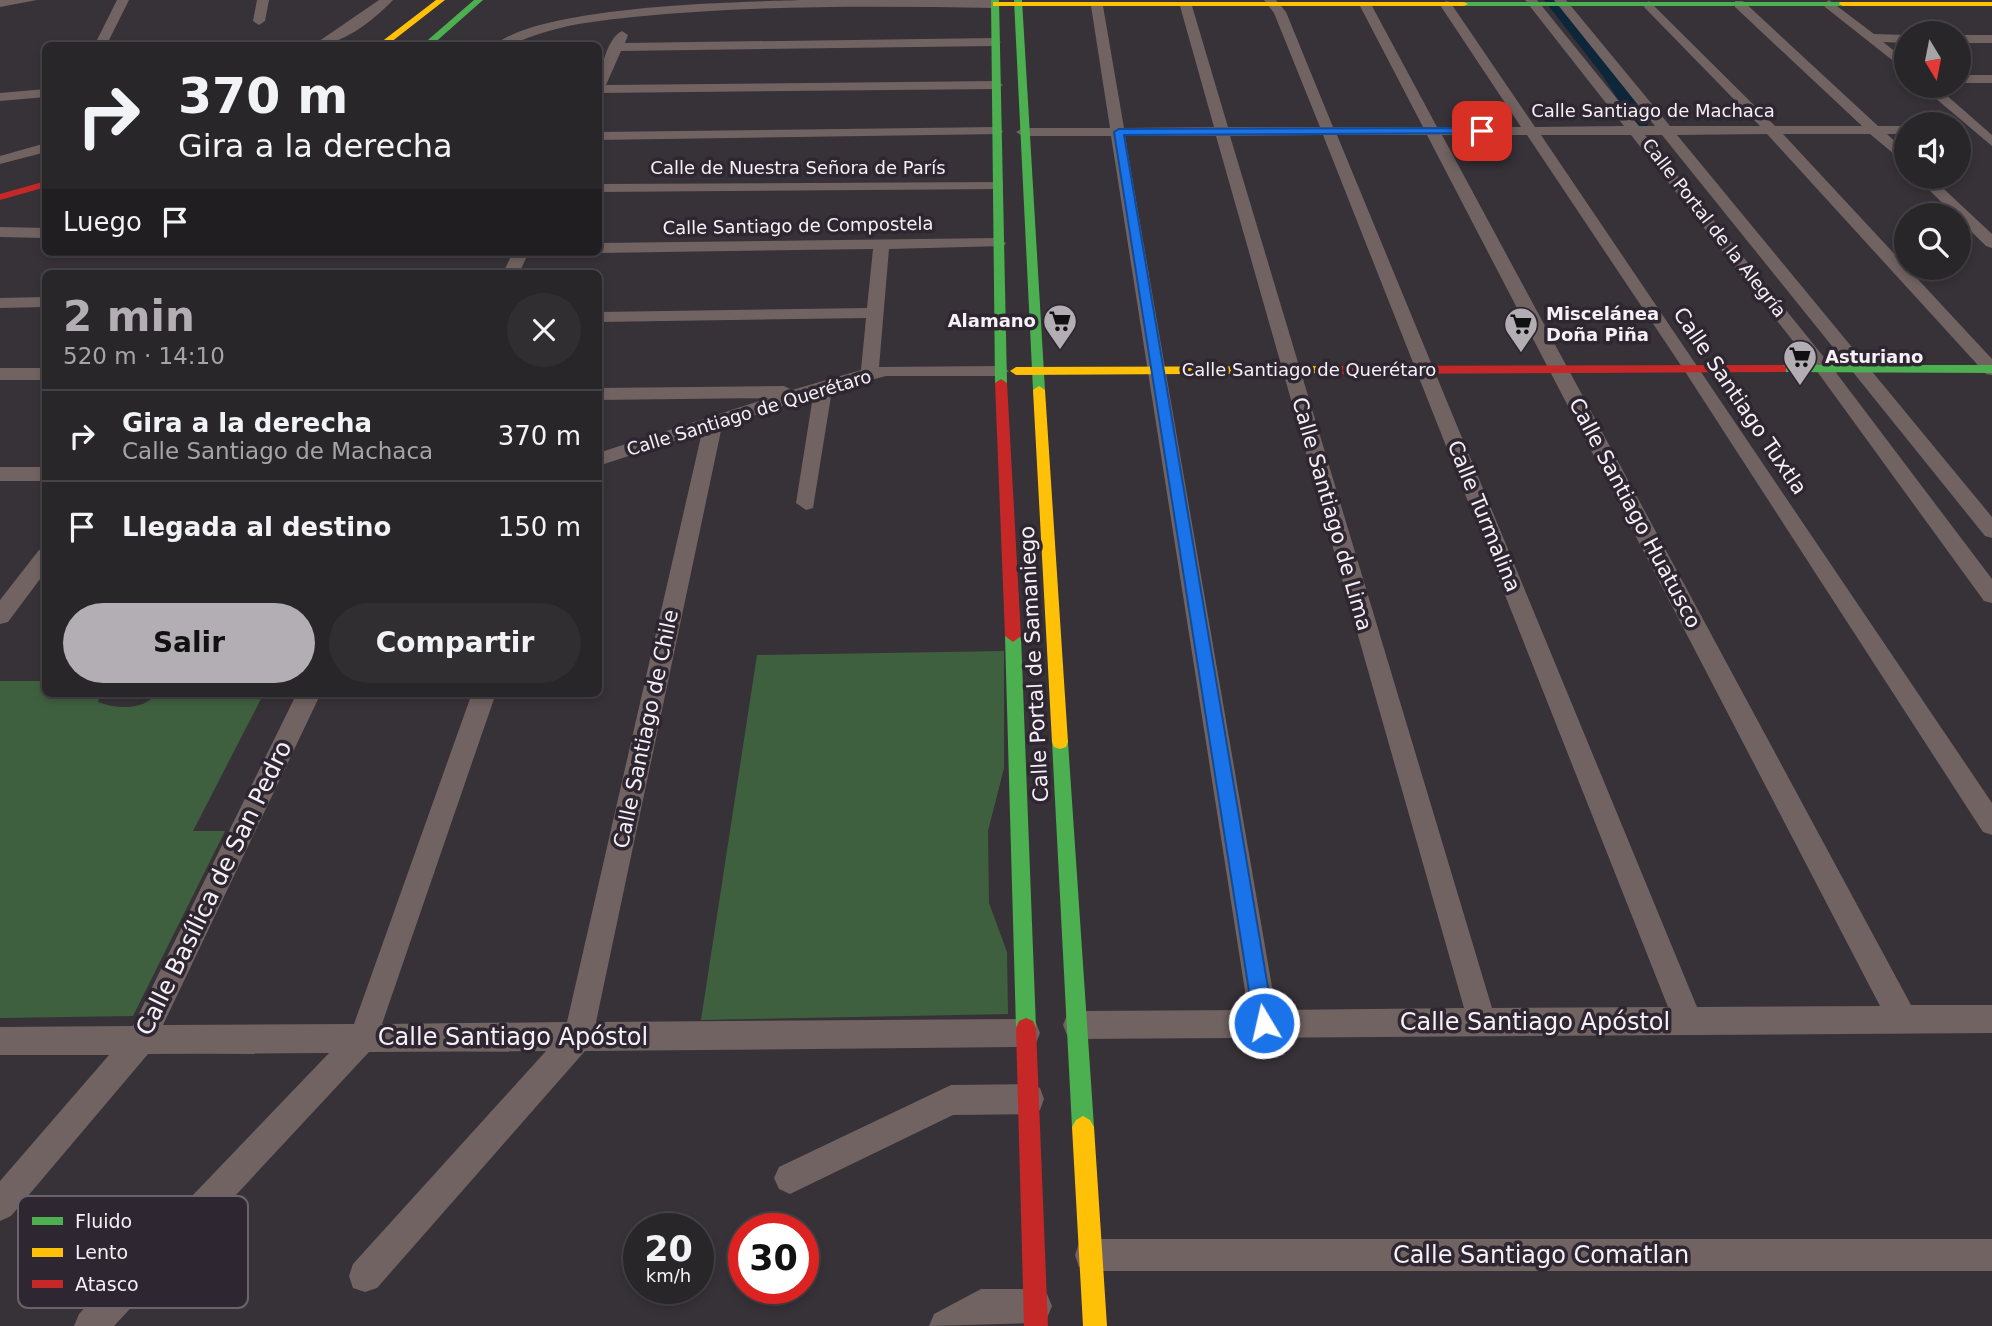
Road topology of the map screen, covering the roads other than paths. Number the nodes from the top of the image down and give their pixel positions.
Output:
1 (31, 0) edge
2 (123, 0) edge
3 (262, 0) edge
4 (387, 0) edge
5 (441, 0) edge
6 (479, 0) edge
7 (674, 0) edge
8 (995, 2) edge
9 (1017, 2) edge
10 (0, 3) edge
11 (1534, 3) edge
12 (1563, 3) edge
13 (1739, 4) junction
14 (1829, 4) junction
15 (1992, 4) edge
16 (1279, 5) edge
17 (1446, 5) junction
18 (1649, 5) junction
19 (634, 6) edge
20 (1097, 6) junction
21 (1186, 6) junction
22 (1366, 6) junction
23 (259, 22) dead end
24 (1871, 38) junction
25 (1894, 38) edge
26 (1971, 39) edge
27 (1992, 39) edge
28 (102, 42) edge
29 (326, 42) edge
30 (385, 42) edge
31 (430, 42) edge
32 (506, 42) edge
33 (995, 42) junction
34 (617, 47) junction
35 (1894, 57) edge
36 (1971, 79) edge
37 (1992, 79) edge
38 (602, 80) edge
39 (996, 86) junction
40 (602, 89) edge
41 (42, 93) edge
42 (0, 97) edge
43 (1944, 98) edge
44 (1665, 128) junction
45 (1770, 129) junction
46 (1874, 129) junction
47 (1638, 130) junction
48 (1894, 130) edge
49 (1985, 130) edge
50 (996, 131) junction
51 (1222, 131) junction
52 (1327, 131) junction
53 (1433, 131) junction
54 (1531, 131) junction
55 (1023, 132) junction
56 (1119, 132) junction
57 (602, 136) edge
58 (1992, 142) edge
59 (42, 148) edge
60 (1894, 148) edge
61 (0, 160) edge
62 (42, 165) edge
63 (0, 177) edge
64 (42, 185) edge
65 (998, 186) junction
66 (602, 188) edge
67 (1936, 189) edge
68 (0, 197) edge
69 (0, 232) edge
70 (42, 233) edge
71 (999, 243) junction
72 (1992, 243) edge
73 (881, 244) junction
74 (602, 248) edge
75 (42, 302) edge
76 (0, 303) edge
77 (875, 313) junction
78 (602, 317) edge
79 (1861, 369) junction
80 (1992, 369) edge
81 (1290, 370) junction
82 (1425, 370) junction
83 (1559, 370) junction
84 (1693, 370) junction
85 (1825, 370) junction
86 (1000, 371) junction
87 (1157, 371) junction
88 (1037, 372) junction
89 (870, 373) junction
90 (0, 374) edge
91 (42, 374) edge
92 (817, 389) junction
93 (602, 394) edge
94 (714, 421) junction
95 (602, 459) edge
96 (0, 474) edge
97 (42, 474) edge
98 (806, 503) dead end
99 (1992, 531) edge
100 (42, 560) edge
101 (1992, 594) edge
102 (0, 616) edge
103 (307, 697) edge
104 (483, 697) edge
105 (1992, 824) edge
106 (1992, 1019) edge
107 (1903, 1020) junction
108 (1688, 1021) junction
109 (1482, 1022) junction
110 (1264, 1023) junction
111 (1077, 1025) junction
112 (1026, 1033) junction
113 (578, 1037) junction
114 (363, 1038) junction
115 (141, 1040) junction
116 (0, 1041) edge
117 (1029, 1099) junction
118 (790, 1178) dead end
119 (214, 1196) edge
120 (0, 1205) edge
121 (1091, 1255) junction
122 (1992, 1255) edge
123 (365, 1276) dead end
124 (108, 1308) edge
125 (1036, 1316) edge
126 (91, 1326) edge
127 (946, 1326) edge
128 (1095, 1326) edge

1 - 10 street
2 - 28 street
3 - 23 street
4 - 29 street
5 - 30 street
6 - 31 street
7 - 19 street
8 - 9 street
8 - 19 street
8 - 33 street, Calle Portal de Samaniego
9 - 20 street
9 - 55 street, Calle Portal de Samaniego
11 - 12 street
11 - 17 street
11 - 47 street, Calle Portal de la Alegría
12 - 18 street
12 - 44 street, Calle Portal de la Alegría
13 - 14 street
13 - 18 street
13 - 46 street
14 - 15 street
14 - 24 street
16 - 21 street
16 - 22 street
16 - 52 street, Calle Turmalina
17 - 22 street
17 - 54 street, Calle Santiago Tuxtla
18 - 45 street
19 - 32 street
19 - 34 street
20 - 21 street
20 - 56 street
21 - 51 street, Calle Santiago de Lima
22 - 53 street, Calle Santiago Huatusco
24 - 25 street
24 - 35 street
26 - 27 street
33 - 34 street
33 - 39 street, Calle Portal de Samaniego
34 - 38 street
36 - 37 street
39 - 40 street
39 - 50 street, Calle Portal de Samaniego
41 - 42 street
43 - 49 street
44 - 45 street, Calle Santiago de Machaca
44 - 47 street, Calle Santiago de Machaca
44 - 79 street, Calle Portal de la Alegría
45 - 46 street, Calle Santiago de Machaca
45 - 80 street
46 - 48 street, Calle Santiago de Machaca
46 - 60 street
47 - 54 street, Calle Santiago de Machaca
47 - 85 street, Calle Portal de la Alegría
49 - 58 street
50 - 57 street
50 - 65 street, Calle Portal de Samaniego
51 - 52 street, Calle Santiago de Machaca
51 - 56 street, Calle Santiago de Machaca
51 - 81 street, Calle Santiago de Lima
52 - 53 street, Calle Santiago de Machaca
52 - 82 street, Calle Turmalina
53 - 54 street, Calle Santiago de Machaca
53 - 83 street, Calle Santiago Huatusco
54 - 84 street, Calle Santiago Tuxtla
55 - 56 street, Calle Santiago de Machaca
55 - 88 street, Calle Portal de Samaniego
56 - 87 street
59 - 61 street
62 - 63 street
64 - 68 street
65 - 66 street, Calle de Nuestra Señora de París
65 - 71 street, Calle Portal de Samaniego
67 - 72 street
69 - 70 street
71 - 73 street, Calle Santiago de Compostela
71 - 86 street, Calle Portal de Samaniego
73 - 74 street, Calle Santiago de Compostela
73 - 77 street
75 - 76 street
77 - 78 street
77 - 89 street
79 - 80 street, Calle Santiago de Querétaro
79 - 85 street, Calle Santiago de Querétaro
79 - 99 street, Calle Portal de la Alegría
81 - 82 street, Calle Santiago de Querétaro
81 - 87 street, Calle Santiago de Querétaro
81 - 109 street, Calle Santiago de Lima
82 - 83 street, Calle Santiago de Querétaro
82 - 108 street, Calle Turmalina
83 - 84 street, Calle Santiago de Querétaro
83 - 107 street, Calle Santiago Huatusco
84 - 85 street, Calle Santiago de Querétaro
84 - 105 street, Calle Santiago Tuxtla
85 - 101 street, Calle Portal de la Alegría
86 - 88 street, Calle Santiago de Querétaro
86 - 89 street, Calle Santiago de Querétaro
86 - 112 street, Calle Portal de Samaniego
87 - 88 street, Calle Santiago de Querétaro
87 - 110 street
88 - 111 street, Calle Portal de Samaniego
89 - 92 street, Calle Santiago de Querétaro
90 - 91 street
92 - 93 street
92 - 94 street, Calle Santiago de Querétaro
92 - 98 street
94 - 95 street, Calle Santiago de Querétaro
94 - 113 street, Calle Santiago de Chile
96 - 97 street
100 - 102 street
103 - 115 street, Calle Basílica de San Pedro
104 - 114 street
106 - 107 street, Calle Santiago Apóstol
107 - 108 street, Calle Santiago Apóstol
108 - 109 street, Calle Santiago Apóstol
109 - 110 street, Calle Santiago Apóstol
110 - 111 street, Calle Santiago Apóstol
111 - 121 street, Calle Portal de Samaniego
112 - 113 street, Calle Santiago Apóstol
112 - 117 street, Calle Portal de Samaniego
113 - 114 street, Calle Santiago Apóstol
113 - 123 street
114 - 115 street, Calle Santiago Apóstol
114 - 119 street
115 - 116 street, Calle Santiago Apóstol
115 - 120 street, Calle Basílica de San Pedro
117 - 118 street
117 - 125 street, Calle Portal de Samaniego
121 - 122 street, Calle Santiago Comatlan
121 - 128 street, Calle Portal de Samaniego
124 - 126 street
125 - 127 street

